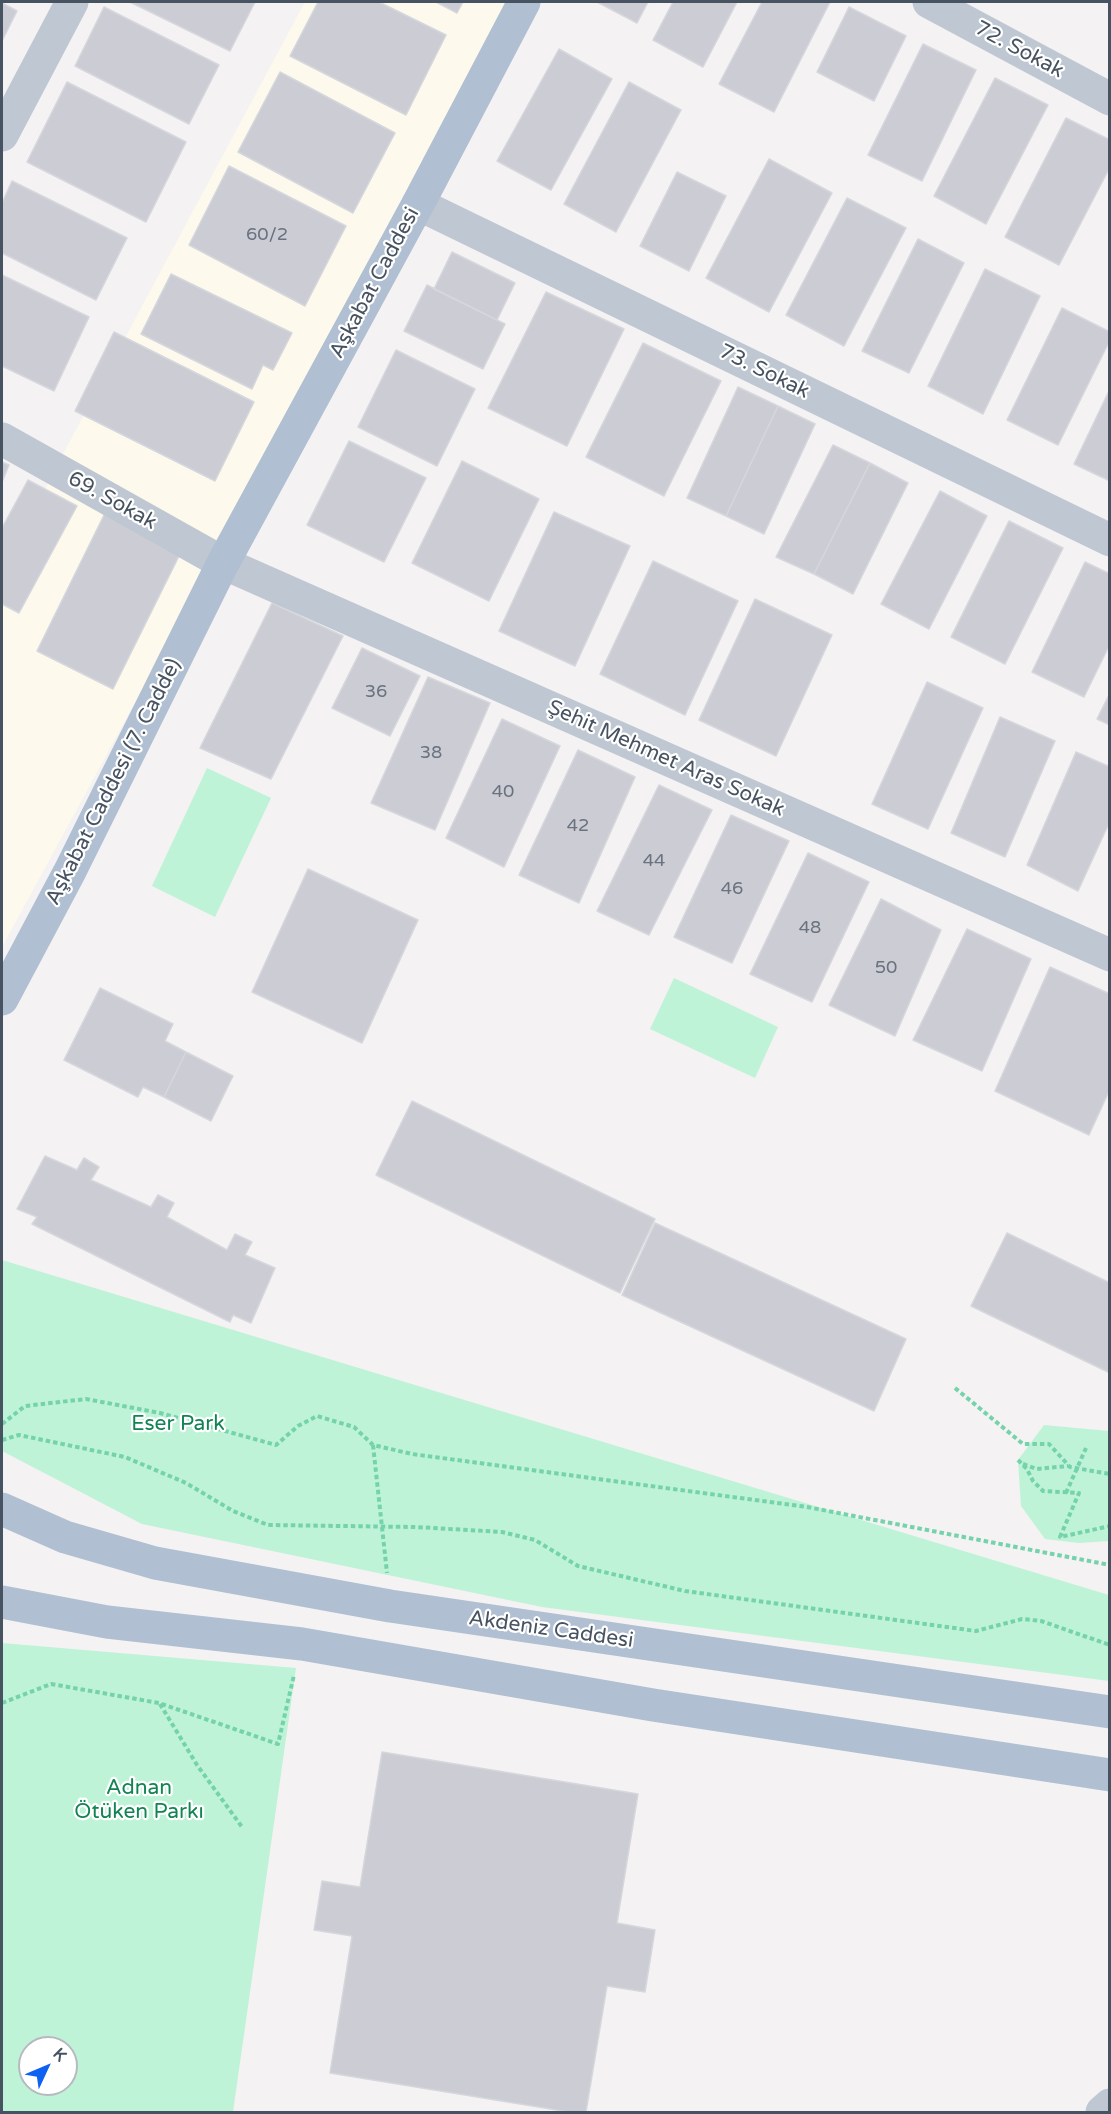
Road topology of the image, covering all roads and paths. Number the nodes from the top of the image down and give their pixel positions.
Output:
1 (72, 2) edge
2 (524, 2) edge
3 (929, 2) edge
4 (1110, 99) edge
5 (2, 135) edge
6 (418, 204) junction
7 (2, 439) edge
8 (1110, 540) edge
9 (223, 562) junction
10 (1110, 955) edge
11 (2, 999) edge
12 (955, 1388) dead end
13 (2, 1424) edge
14 (2, 1440) edge
15 (373, 1445) junction
16 (1086, 1448) dead end
17 (1070, 1467) junction
18 (1077, 1468) junction
19 (1110, 1474) edge
20 (1066, 1493) junction
21 (2, 1509) edge
22 (1110, 1526) edge
23 (382, 1527) junction
24 (1110, 1565) edge
25 (2, 1602) edge
26 (390, 1606) junction
27 (302, 1644) junction
28 (1110, 1645) edge
29 (2, 1703) edge
30 (159, 1703) junction
31 (1110, 1712) edge
32 (1110, 1775) edge
33 (242, 1827) dead end
34 (1110, 2105) edge
35 (1102, 2112) edge

1 - 5 street
2 - 6 main road, Aşkabat Caddesi
3 - 4 street, 72. Sokak
6 - 8 street, 73. Sokak
6 - 9 main road, Aşkabat Caddesi
7 - 9 street, 69. Sokak
9 - 10 street, Şehit Mehmet Aras Sokak
9 - 11 main road, Aşkabat Caddesi (7. Cadde)
12 - 17 path
13 - 15 path
14 - 23 path
15 - 23 path
15 - 24 path
16 - 18 path
17 - 18 path
17 - 20 path
18 - 19 path
18 - 20 path
20 - 22 path
21 - 26 main road, Akdeniz Caddesi
23 - 26 path
23 - 28 path
25 - 27 main road
26 - 31 main road, Akdeniz Caddesi
27 - 30 path
27 - 32 main road
29 - 30 path
30 - 33 path
34 - 35 street

